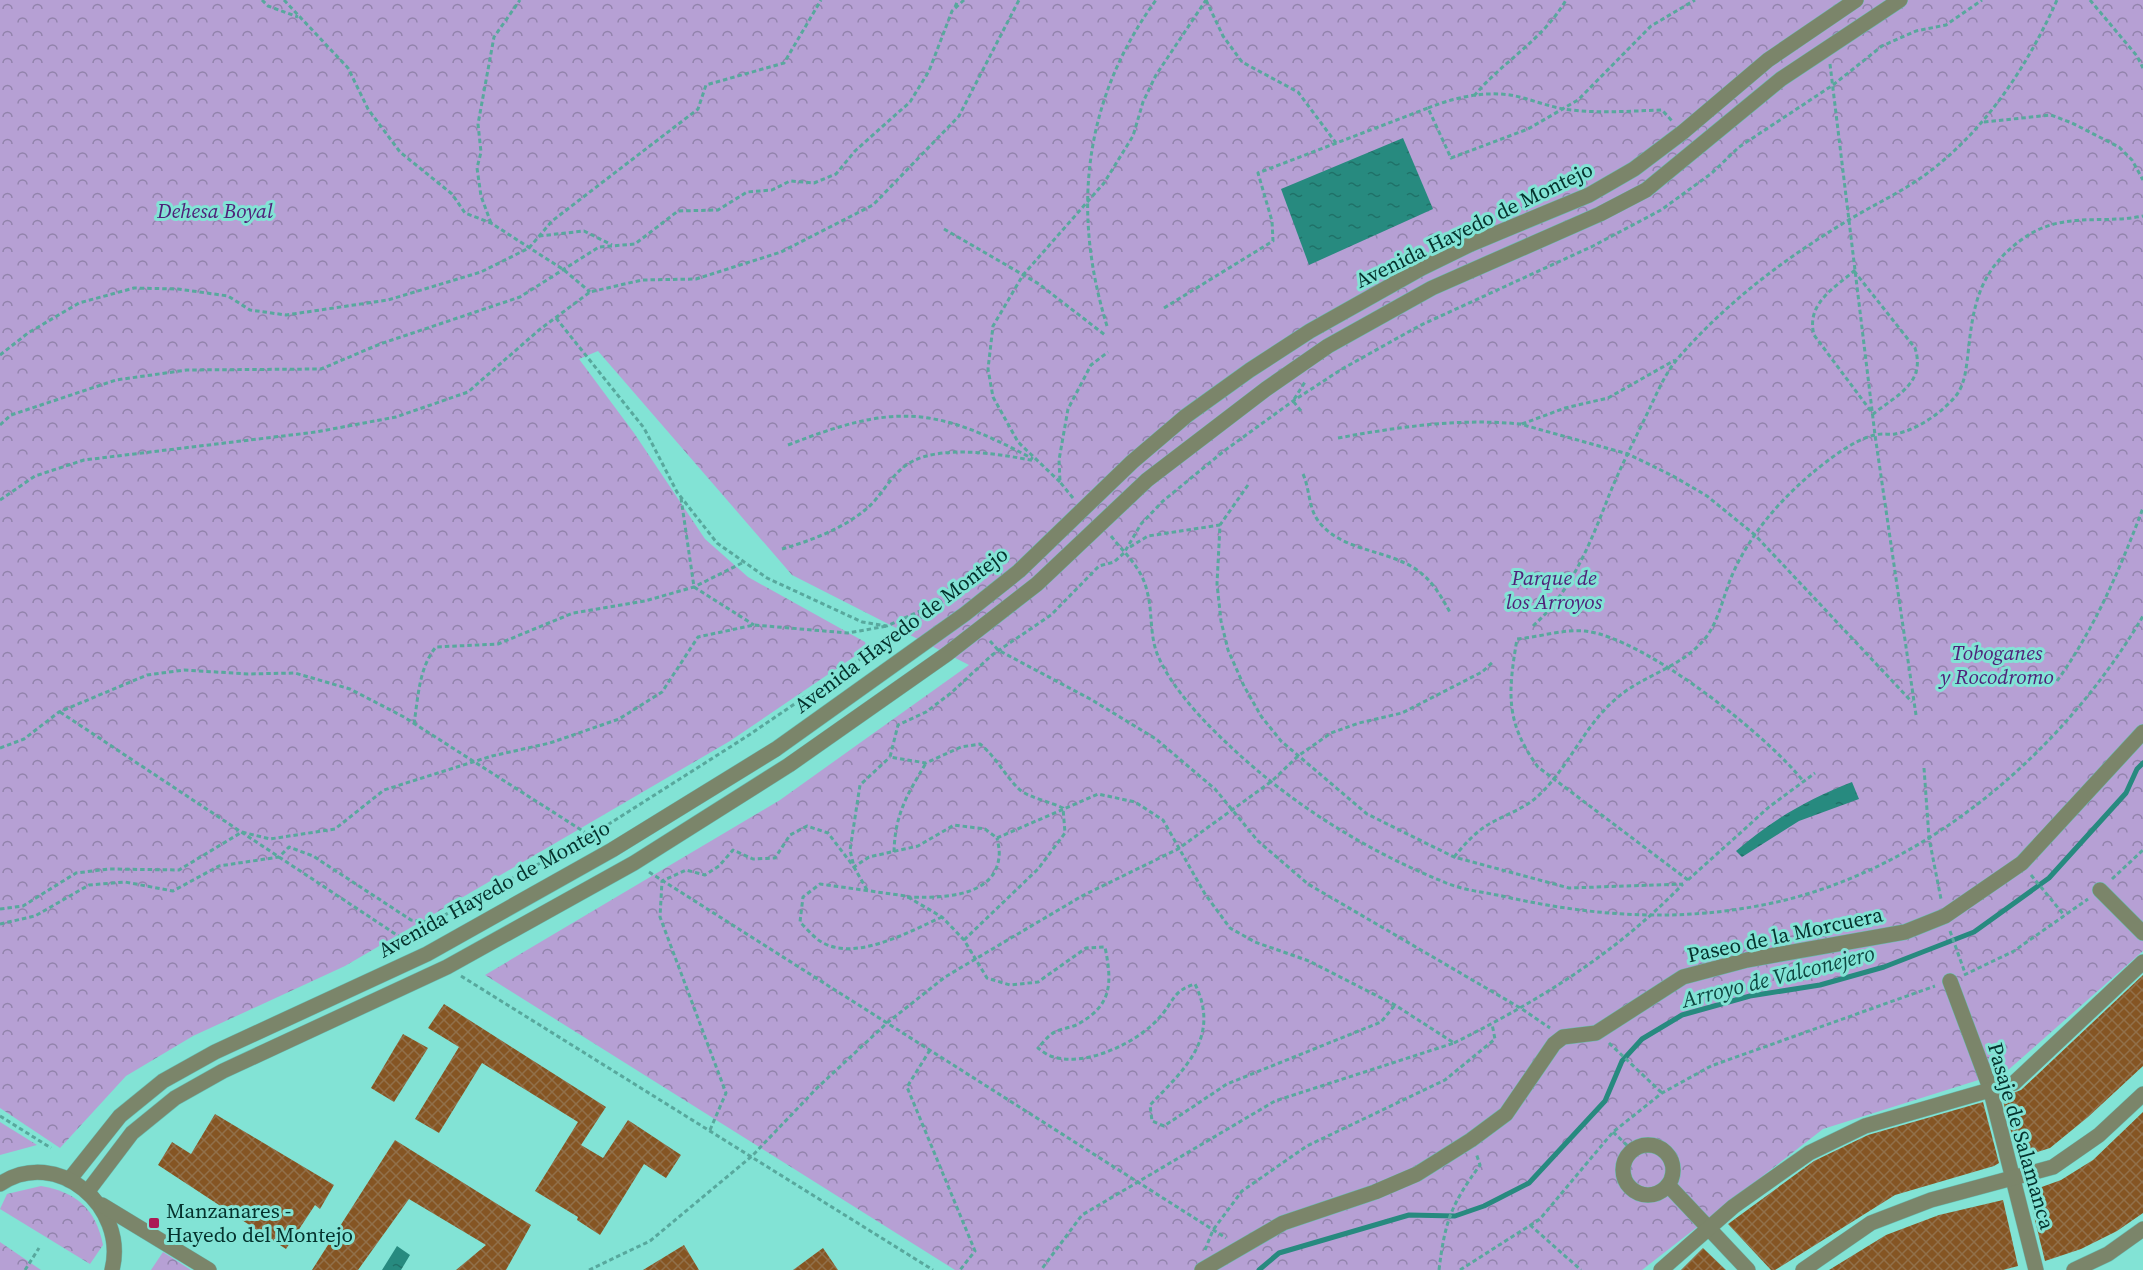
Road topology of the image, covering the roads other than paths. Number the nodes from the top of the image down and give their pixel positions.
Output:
1 (1856, 0) edge
2 (1900, 0) edge
3 (2143, 732) edge
4 (2100, 890) road end
5 (2143, 933) edge
6 (2143, 962) edge
7 (397, 968) junction
8 (1950, 981) road end
9 (405, 986) junction
10 (1990, 1088) junction
11 (2143, 1094) edge
12 (2014, 1177) junction
13 (69, 1180) junction
14 (0, 1184) edge
15 (1668, 1185) junction
16 (88, 1191) junction
17 (100, 1204) junction
18 (2143, 1229) edge
19 (1709, 1230) junction
20 (1201, 1265) edge
21 (112, 1270) edge
22 (209, 1270) edge
23 (1661, 1270) edge
24 (1748, 1270) edge
25 (1803, 1270) edge
26 (2036, 1270) edge
27 (2074, 1270) edge

1 - 7 street, Avenida Hayedo de Montejo
2 - 9 street
3 - 20 street, Paseo de la Morcuera
4 - 5 street
6 - 10 street
7 - 9 street
7 - 13 street, Avenida Hayedo de Montejo
8 - 10 street, Pasaje de Salamanca
9 - 16 street
10 - 12 street, Pasaje de Salamanca
10 - 19 street
11 - 12 street
12 - 25 street
12 - 26 street, Pasaje de Salamanca
13 - 14 street
13 - 16 street
15 - 15 street
15 - 19 street
16 - 17 street
17 - 21 street
17 - 22 street
18 - 27 street
19 - 23 street
19 - 24 street

